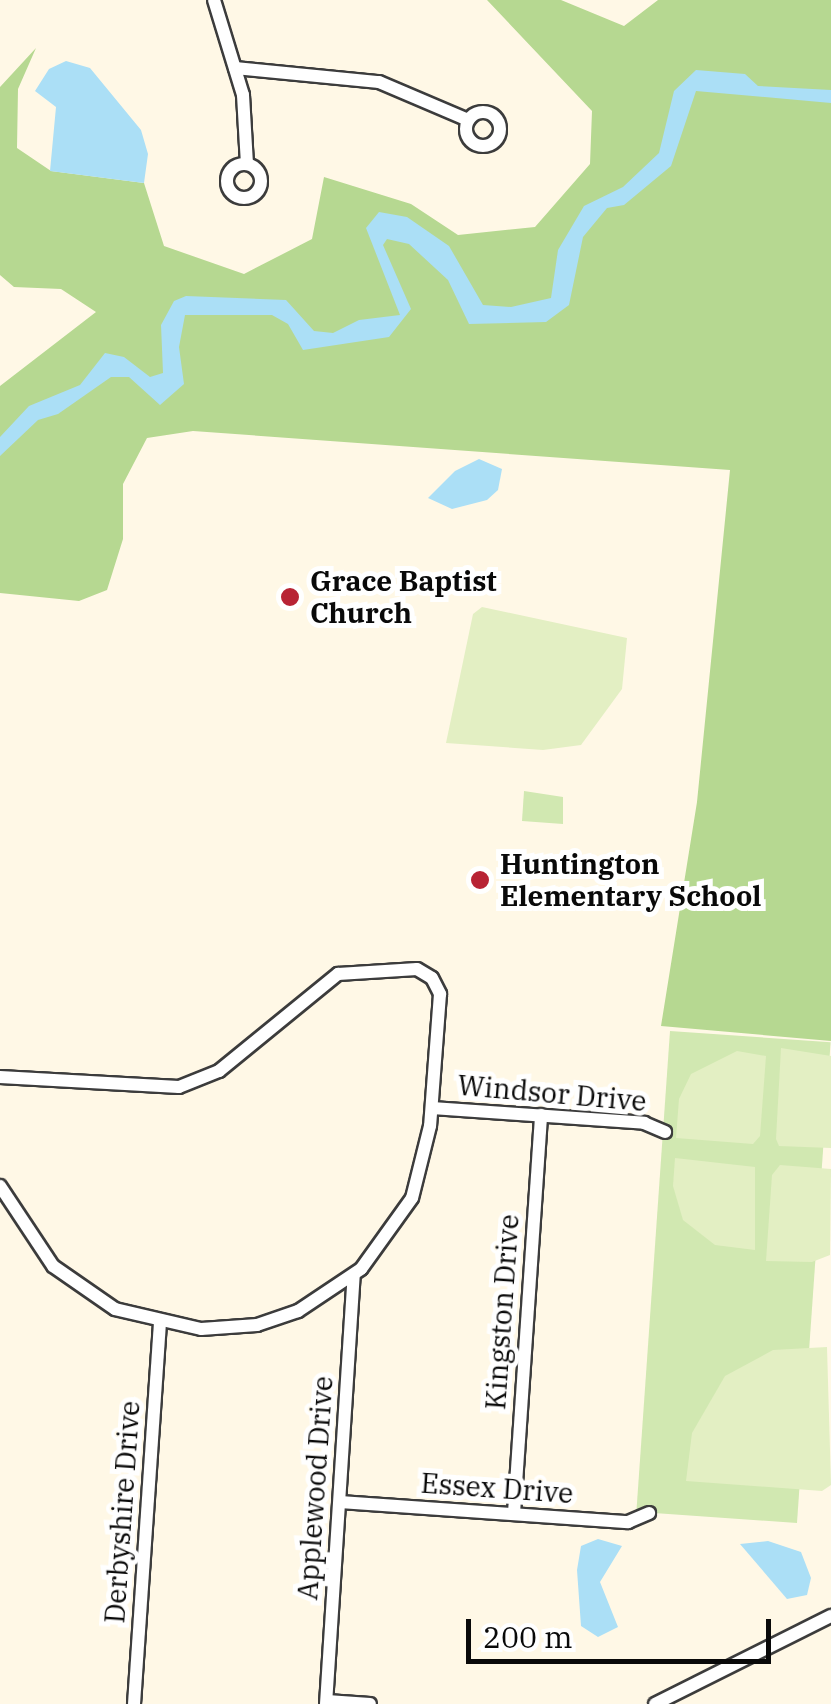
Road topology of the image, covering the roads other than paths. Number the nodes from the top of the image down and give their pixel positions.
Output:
1 (214, 0) edge
2 (235, 68) junction
3 (468, 120) dead end
4 (248, 164) dead end
5 (0, 1078) edge
6 (432, 1108) junction
7 (541, 1116) junction
8 (665, 1132) dead end
9 (0, 1186) edge
10 (354, 1275) junction
11 (160, 1324) junction
12 (340, 1502) junction
13 (514, 1513) junction
14 (649, 1513) dead end
15 (831, 1616) edge
16 (684, 1689) junction
17 (326, 1702) edge
18 (134, 1704) edge
19 (370, 1704) edge
20 (655, 1704) edge
21 (692, 1704) edge

1 - 2 street
2 - 3 street
2 - 4 street
5 - 6 street
6 - 7 street, Windsor Drive
6 - 10 street
7 - 8 street, Windsor Drive
7 - 13 street, Kingston Drive
9 - 11 street
10 - 11 street
10 - 12 street, Applewood Drive
11 - 18 street, Derbyshire Drive
12 - 13 street, Essex Drive
12 - 17 street, Applewood Drive
13 - 14 street, Essex Drive
15 - 16 street
16 - 20 street
16 - 21 street
17 - 19 street

